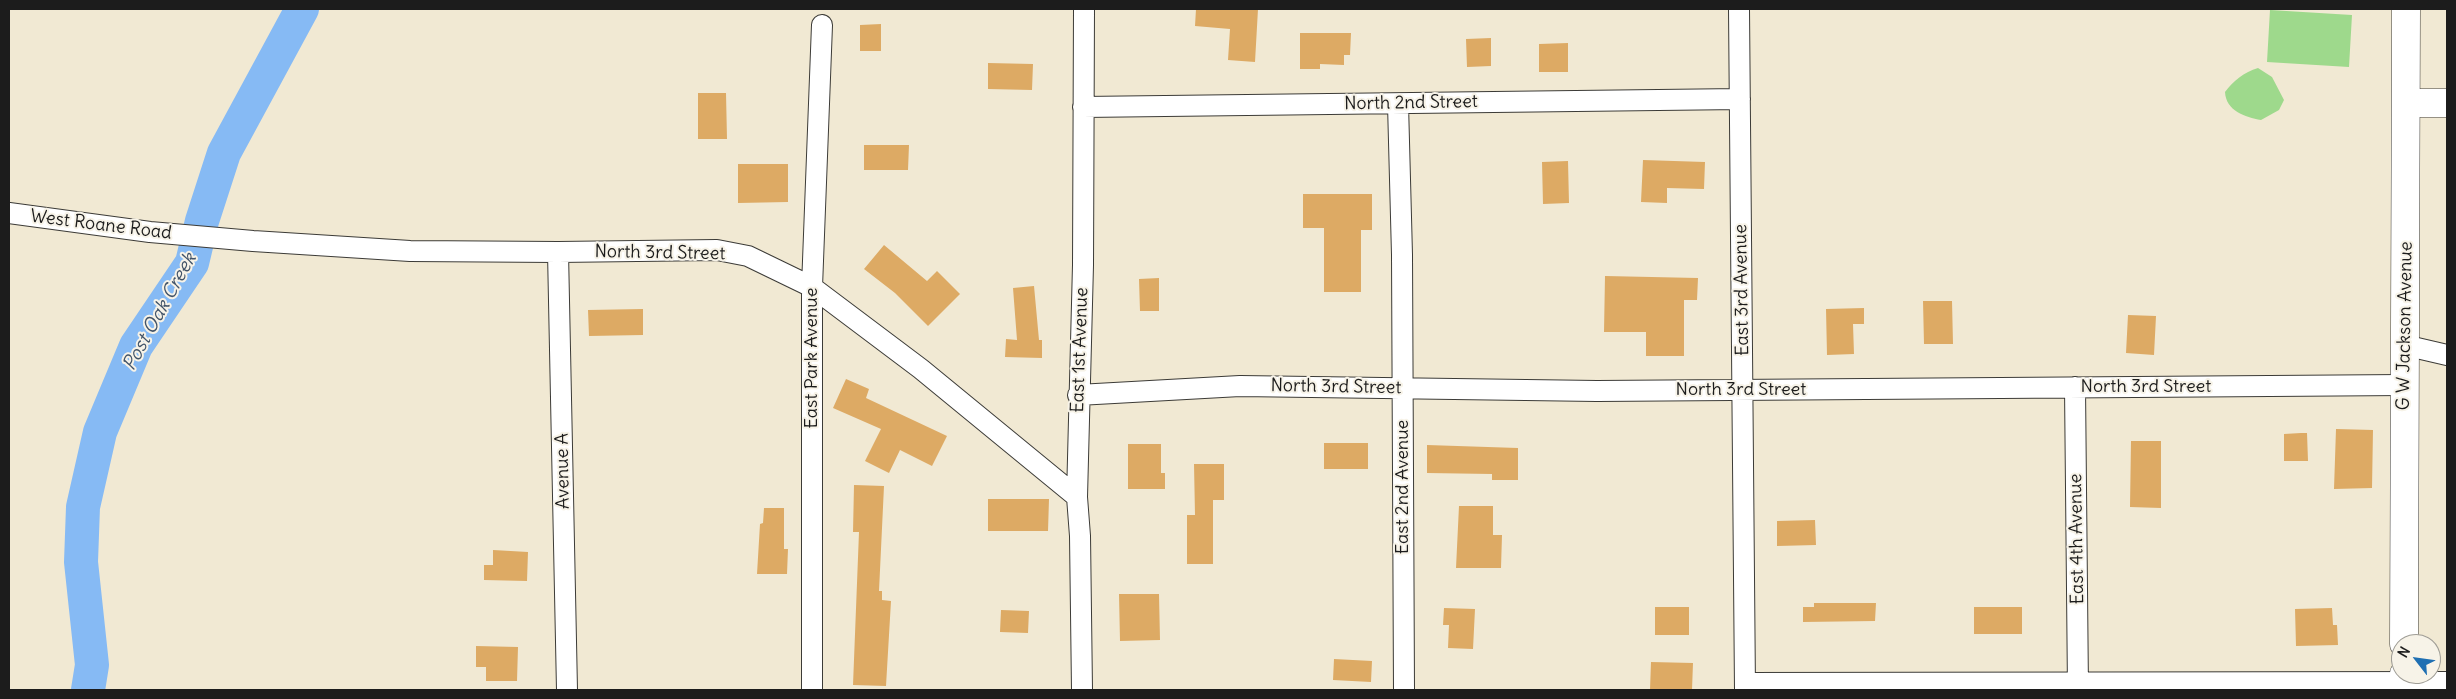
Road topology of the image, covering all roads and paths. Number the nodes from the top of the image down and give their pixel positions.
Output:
1 (1084, 9) edge
2 (1740, 9) edge
3 (2406, 9) edge
4 (822, 25) dead end
5 (1740, 99) junction
6 (2407, 103) junction
7 (1398, 104) junction
8 (2447, 104) edge
9 (1083, 107) junction
10 (9, 213) edge
11 (252, 241) joint
12 (558, 252) junction
13 (812, 288) junction
14 (2404, 345) junction
15 (2447, 355) edge
16 (2404, 385) junction
17 (2075, 387) junction
18 (1403, 388) junction
19 (1743, 390) junction
20 (1078, 395) junction
21 (1077, 498) junction
22 (2404, 634) edge
23 (2391, 682) edge
24 (2078, 686) edge
25 (1745, 687) edge
26 (567, 690) edge
27 (812, 690) edge
28 (1082, 690) edge
29 (1404, 690) edge

1 - 9 street, East 1st Avenue
2 - 5 street, East 3rd Avenue
3 - 6 street, G W Jackson Avenue
4 - 13 street, East Park Avenue
5 - 7 street, North 2nd Street
5 - 19 street, East 3rd Avenue
6 - 8 street
6 - 14 street, G W Jackson Avenue
7 - 9 street, North 2nd Street
7 - 18 street, East 2nd Avenue
9 - 20 street, East 1st Avenue
10 - 11 street, West Roane Road
11 - 12 street, North 3rd Street
12 - 13 street, North 3rd Street
12 - 26 street, Avenue A
13 - 21 street, North 3rd Street
13 - 27 street, East Park Avenue
14 - 15 street
14 - 16 street, G W Jackson Avenue
16 - 17 street, North 3rd Street
16 - 22 street, G W Jackson Avenue
17 - 19 street, North 3rd Street
17 - 24 street, East 4th Avenue
18 - 19 street, North 3rd Street
18 - 20 street, North 3rd Street
18 - 29 street, East 2nd Avenue
19 - 25 street, East 3rd Avenue
20 - 21 street, East 1st Avenue
21 - 28 street, East 1st Avenue
23 - 24 street
24 - 25 street

